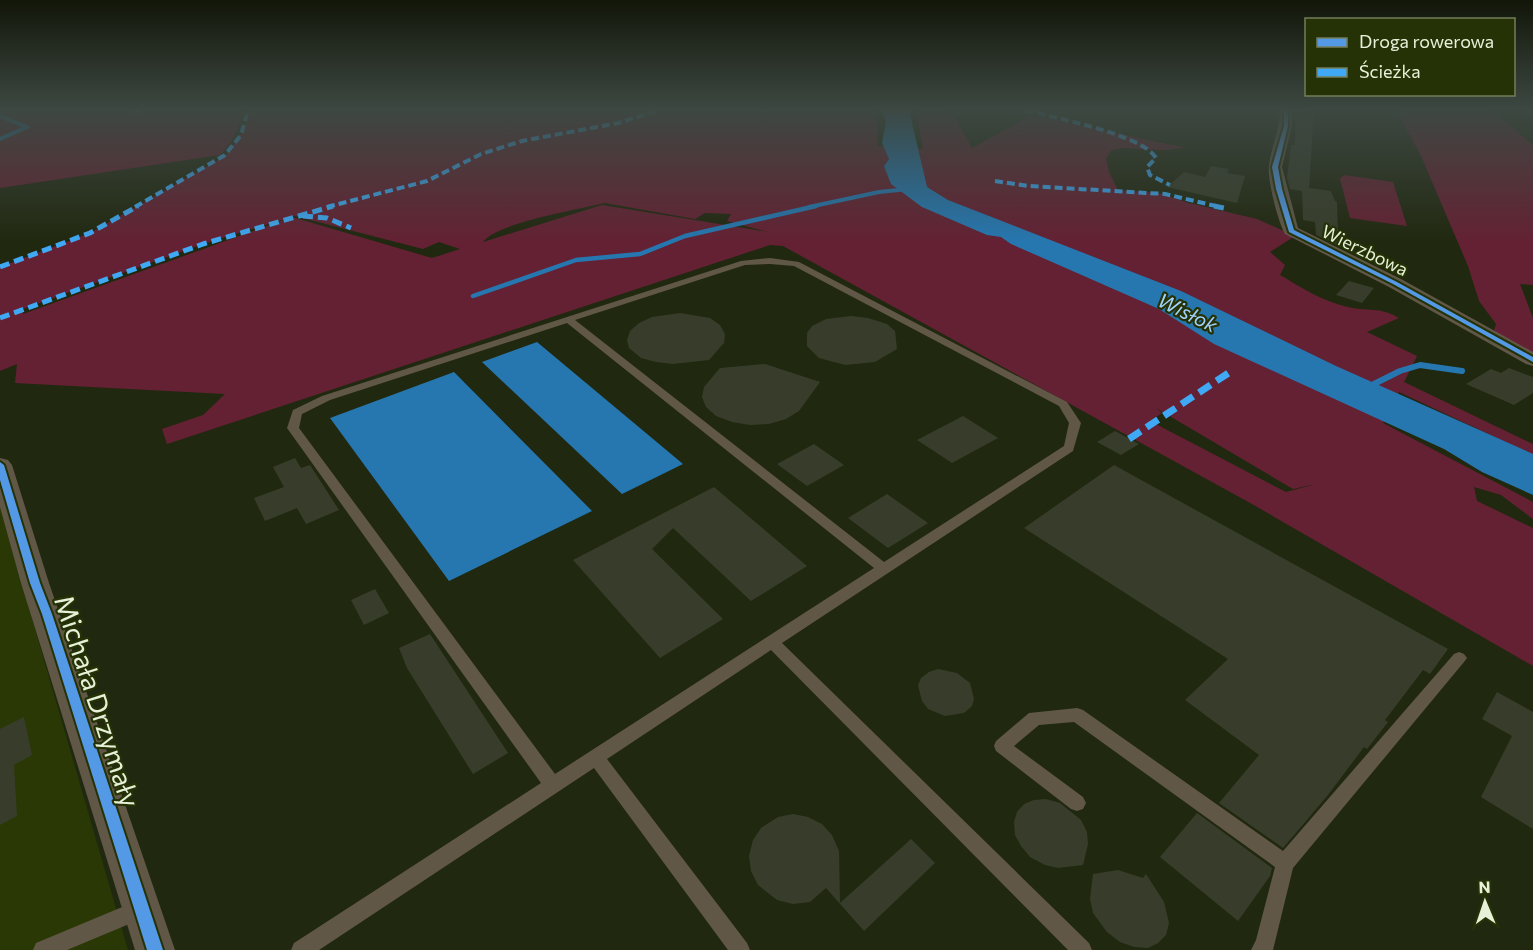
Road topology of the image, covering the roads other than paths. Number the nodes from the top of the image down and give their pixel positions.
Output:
1 (1278, 154) edge
2 (569, 320) junction
3 (1533, 360) edge
4 (0, 465) edge
5 (884, 569) junction
6 (772, 642) junction
7 (1459, 658) dead end
8 (596, 757) junction
9 (553, 785) junction
10 (1077, 803) dead end
11 (1286, 863) junction
12 (140, 909) junction
13 (44, 950) edge
14 (155, 950) edge
15 (301, 950) edge
16 (740, 950) edge
17 (1082, 950) edge
18 (1261, 950) edge

1 - 3 street, Wierzbowa
2 - 5 lane
2 - 5 lane
2 - 9 lane
4 - 12 street, Michała Drzymały
5 - 6 lane
6 - 8 lane
6 - 17 lane
7 - 11 lane
8 - 9 lane
8 - 16 lane
9 - 15 lane
10 - 11 lane
11 - 18 lane
12 - 13 lane
12 - 14 street, Michała Drzymały

